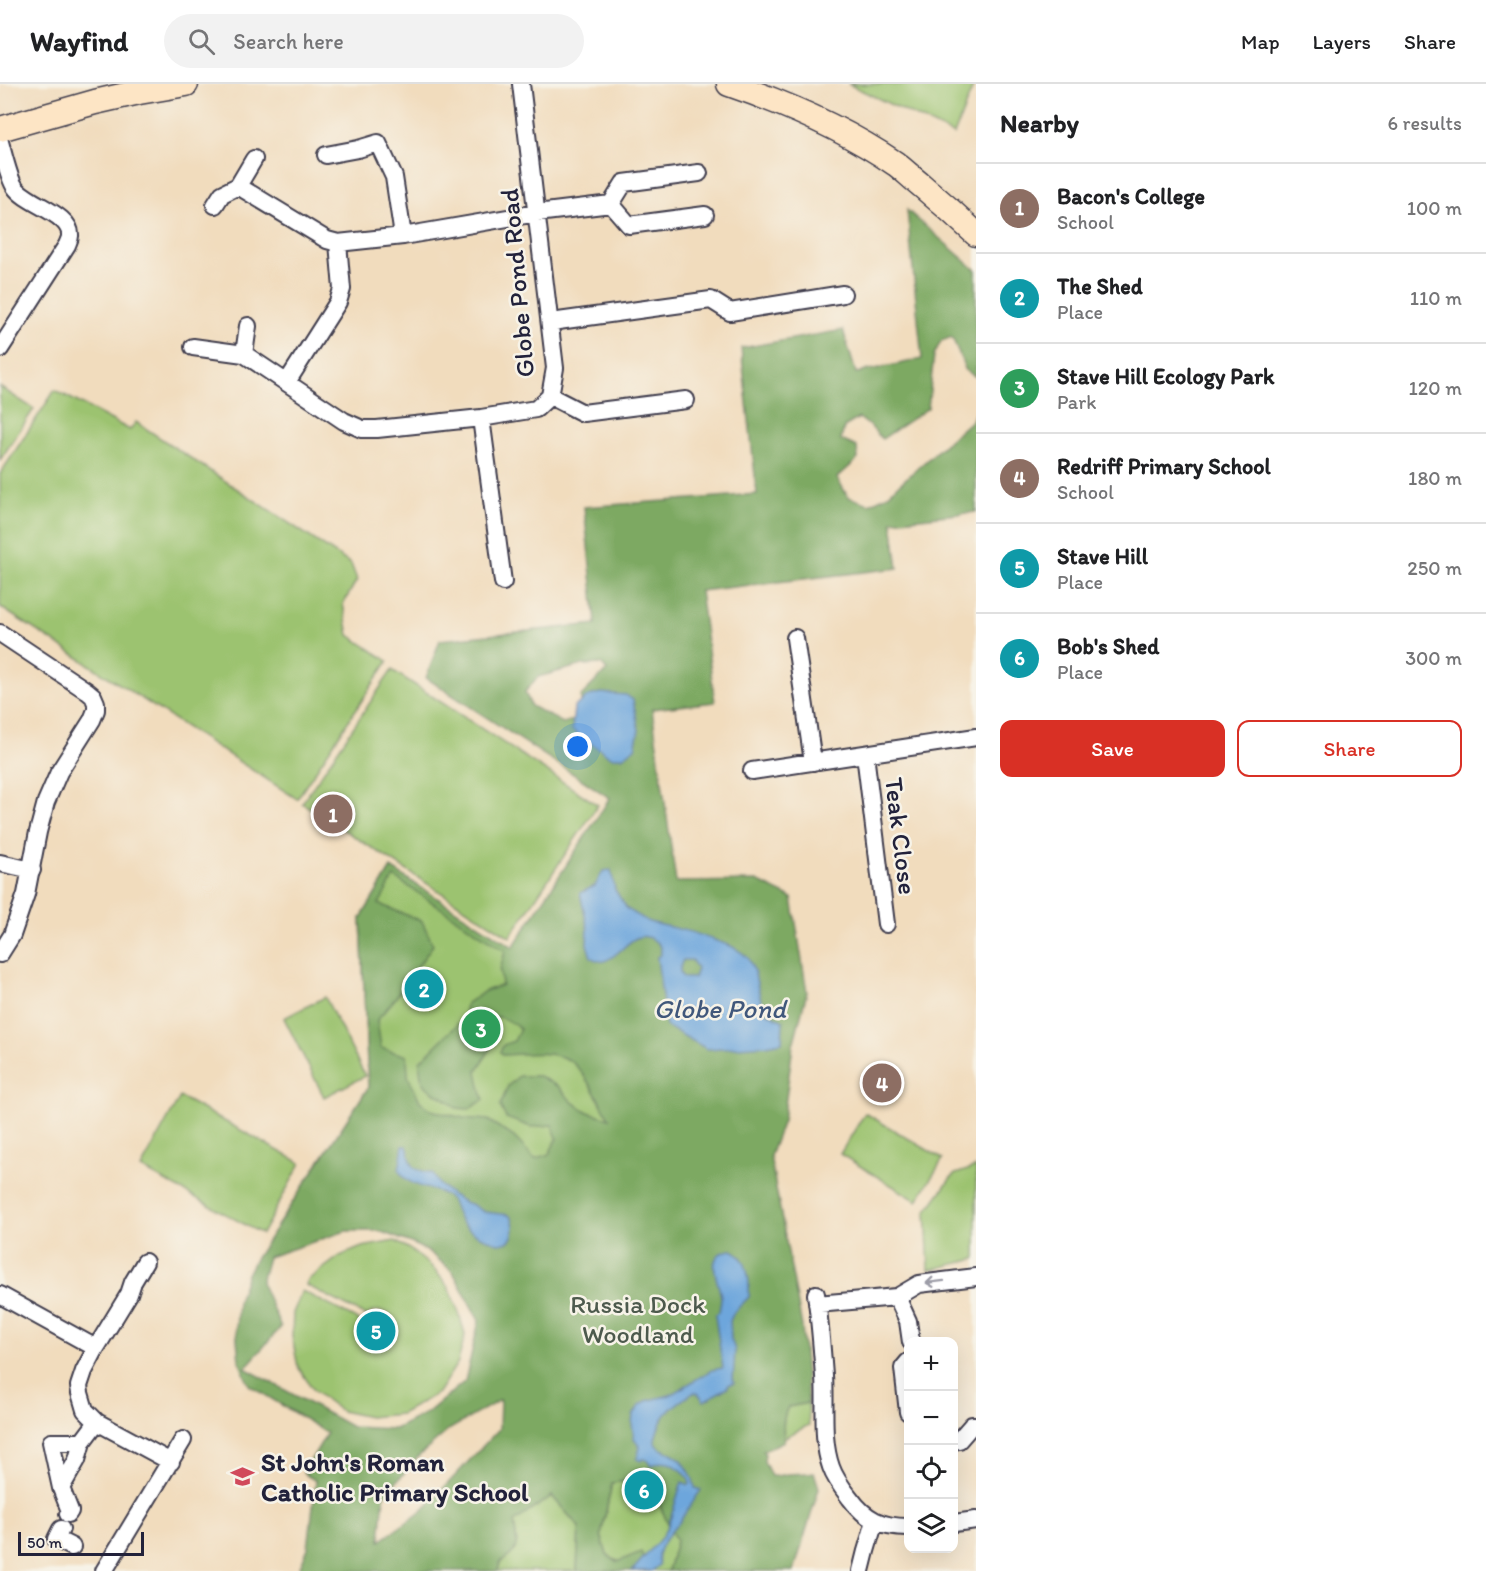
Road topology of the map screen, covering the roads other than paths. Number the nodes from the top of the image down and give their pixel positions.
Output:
1 (186, 84) edge
2 (521, 84) edge
3 (729, 84) edge
4 (0, 129) edge
5 (0, 142) edge
6 (326, 155) dead end
7 (254, 159) dead end
8 (699, 173) dead end
9 (238, 186) junction
10 (611, 204) junction
11 (215, 205) dead end
12 (537, 213) junction
13 (705, 214) dead end
14 (976, 234) edge
15 (403, 236) junction
16 (338, 243) junction
17 (843, 294) dead end
18 (550, 322) junction
19 (248, 326) dead end
20 (193, 347) dead end
21 (0, 350) edge
22 (244, 354) junction
23 (287, 382) junction
24 (549, 396) junction
25 (686, 400) dead end
26 (481, 418) junction
27 (503, 582) dead end
28 (0, 633) edge
29 (795, 638) dead end
30 (976, 738) edge
31 (865, 754) junction
32 (813, 762) junction
33 (752, 771) dead end
34 (0, 863) edge
35 (32, 870) junction
36 (886, 924) dead end
37 (0, 954) edge
38 (145, 1262) dead end
39 (976, 1277) edge
40 (0, 1295) edge
41 (897, 1297) junction
42 (910, 1337) edge
43 (96, 1348) junction
44 (97, 1422) junction
45 (976, 1425) edge
46 (183, 1440) dead end
47 (958, 1440) edge
48 (82, 1442) junction
49 (171, 1462) junction
50 (61, 1488) junction
51 (976, 1520) edge
52 (875, 1521) junction
53 (958, 1522) edge
54 (904, 1527) edge
55 (72, 1547) dead end
56 (104, 1571) edge
57 (861, 1571) edge

1 - 4 main road
2 - 12 street, Globe Pond Road
3 - 14 main road
5 - 21 street
6 - 15 street
7 - 9 street
8 - 10 street
9 - 11 street
9 - 16 street
10 - 12 street
10 - 13 street
12 - 15 street
12 - 18 street, Globe Pond Road
15 - 16 street
16 - 23 street
17 - 18 street
18 - 24 street, Globe Pond Road
19 - 22 street
20 - 22 street, Globe Pond Road
22 - 23 street, Globe Pond Road
23 - 26 street, Globe Pond Road
24 - 25 street
24 - 26 street, Globe Pond Road
26 - 27 street
28 - 35 street
29 - 32 street
30 - 31 street
31 - 32 street
31 - 36 street, Teak Close
32 - 33 street
34 - 35 street
35 - 37 street
38 - 43 street
39 -> 41 street
40 - 43 street
41 - 42 street
41 - 52 street
43 - 44 street
44 - 48 street
44 - 49 street
45 - 47 street
46 - 49 street
48 - 50 street
48 - 50 street
49 - 56 street
50 - 55 street
51 - 53 street
52 - 54 street
52 - 57 street

